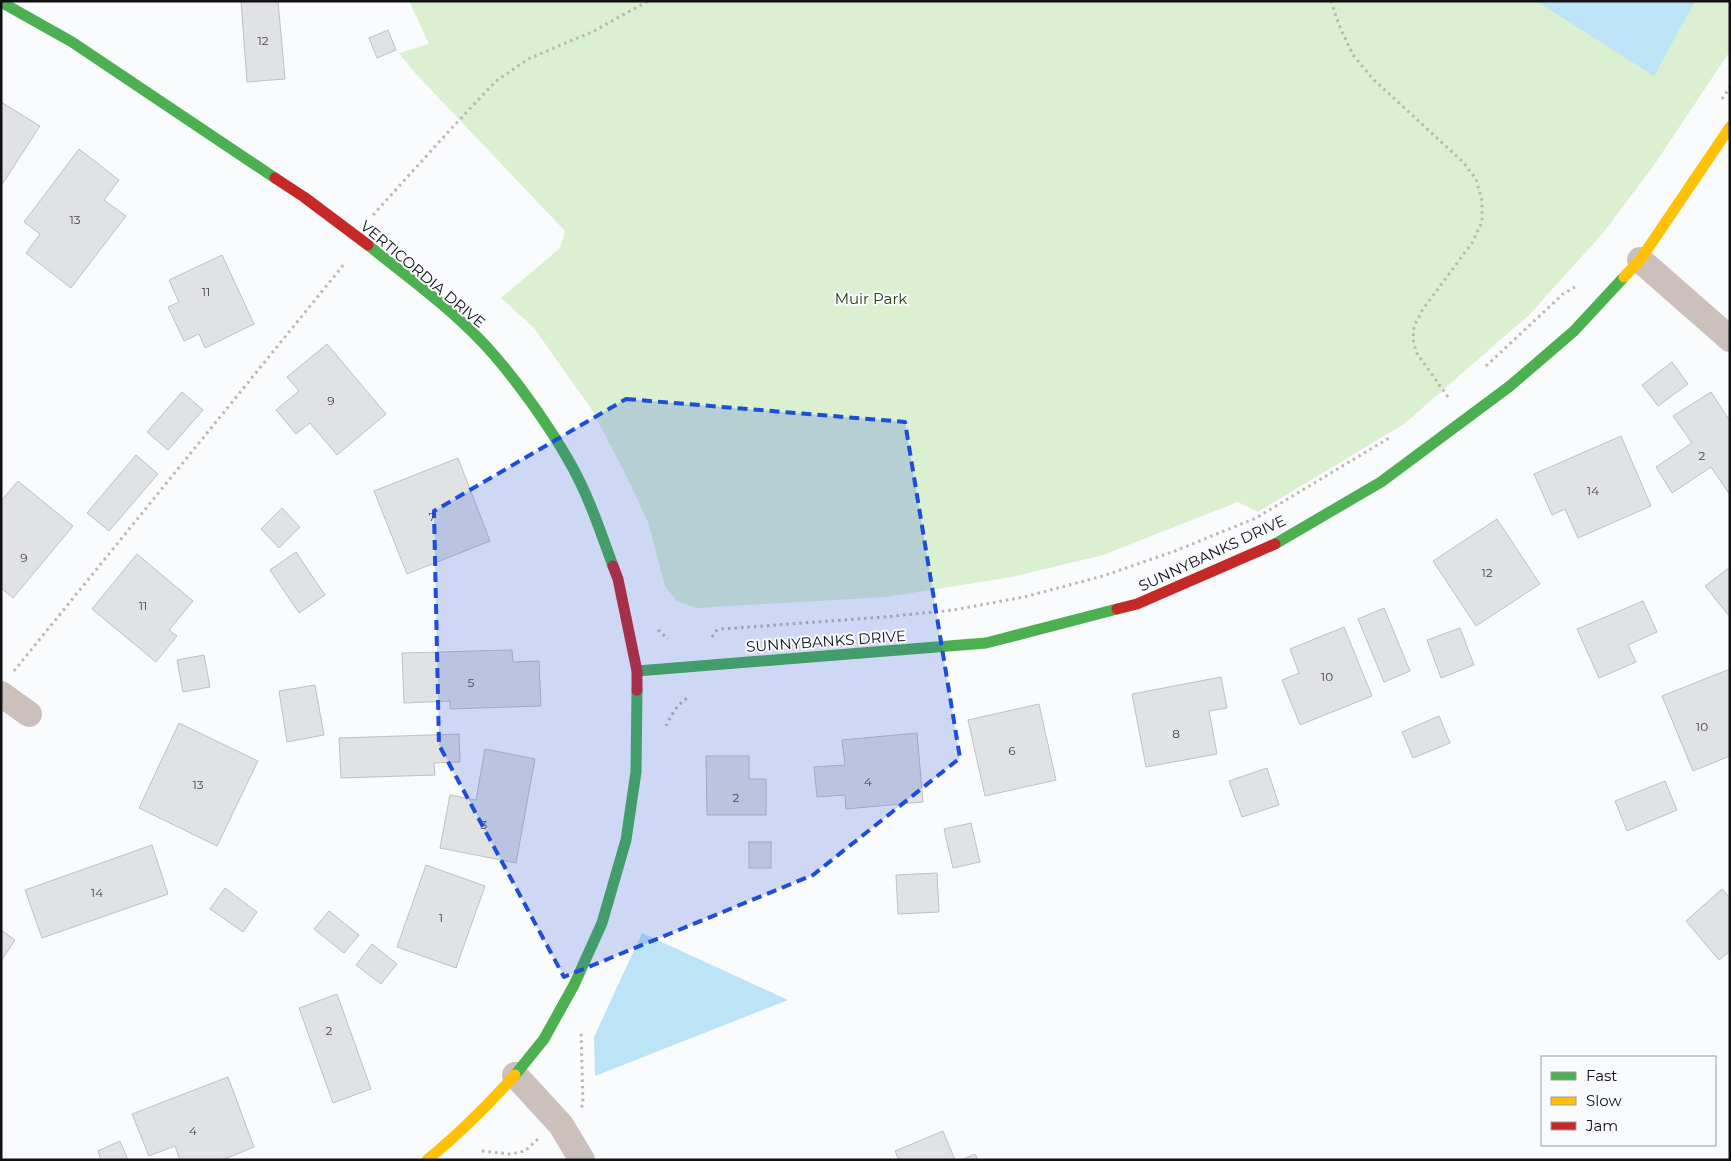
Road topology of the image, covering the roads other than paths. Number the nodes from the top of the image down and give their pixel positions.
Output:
1 (1, 2) edge
2 (1730, 127) edge
3 (1640, 260) junction
4 (1730, 339) edge
5 (637, 671) junction
6 (7, 683) edge
7 (29, 714) dead end
8 (515, 1076) junction
9 (428, 1160) edge
10 (582, 1160) edge

1 - 5 street, VERTICORDIA DRIVE
2 - 3 street, SUNNYBANKS DRIVE
3 - 4 street
3 - 5 street, SUNNYBANKS DRIVE
5 - 8 street, VERTICORDIA DRIVE
6 - 7 street
8 - 9 street, VERTICORDIA DRIVE
8 - 10 street

